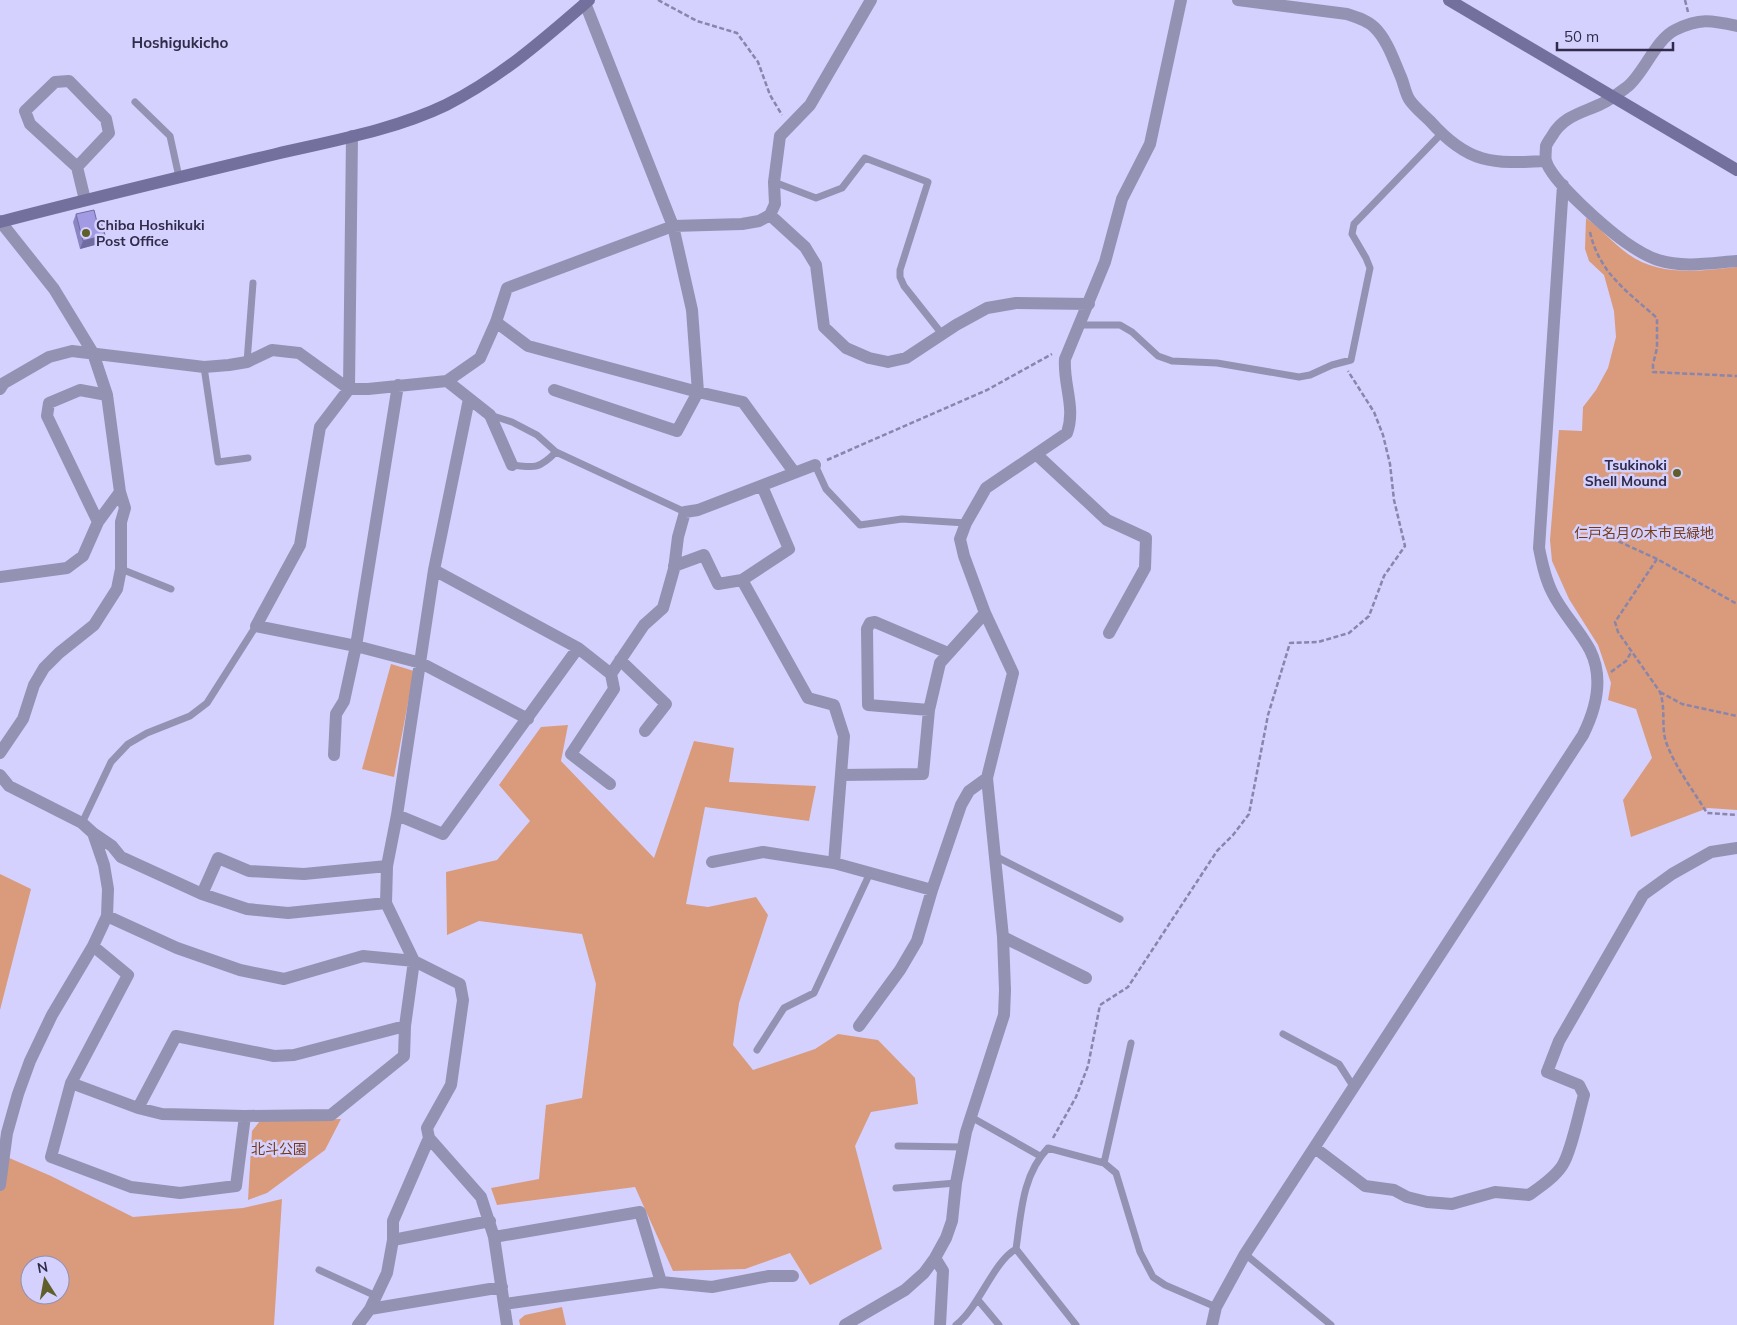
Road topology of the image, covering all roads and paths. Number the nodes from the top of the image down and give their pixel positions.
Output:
1 (658, 0) edge
2 (872, 0) edge
3 (1181, 0) edge
4 (1238, 0) edge
5 (1449, 0) edge
6 (587, 2) edge
7 (1737, 26) edge
8 (1612, 97) junction
9 (135, 102) dead end
10 (789, 126) junction
11 (1441, 134) junction
12 (352, 136) junction
13 (1546, 161) junction
14 (77, 166) junction
15 (1737, 170) edge
16 (179, 177) junction
17 (774, 182) junction
18 (1563, 186) junction
19 (85, 200) junction
20 (1590, 213) junction
21 (770, 215) junction
22 (0, 221) edge
23 (673, 226) junction
24 (1737, 261) edge
25 (253, 283) dead end
26 (1088, 304) junction
27 (496, 322) junction
28 (1079, 324) junction
29 (942, 334) junction
30 (1071, 343) junction
31 (93, 353) junction
32 (247, 362) junction
33 (1343, 363) junction
34 (204, 366) junction
35 (1737, 376) edge
36 (447, 381) junction
37 (398, 385) junction
38 (0, 388) edge
39 (349, 390) junction
40 (554, 390) dead end
41 (698, 392) junction
42 (107, 395) junction
43 (469, 399) junction
44 (490, 415) junction
45 (556, 452) junction
46 (1036, 454) junction
47 (248, 458) dead end
48 (512, 465) joint
49 (816, 465) junction
50 (794, 472) junction
51 (762, 486) junction
52 (120, 492) junction
53 (684, 512) junction
54 (98, 522) junction
55 (966, 523) junction
56 (1598, 532) dead end
57 (1657, 559) junction
58 (674, 566) junction
59 (122, 569) junction
60 (434, 570) junction
61 (0, 577) edge
62 (742, 580) junction
63 (171, 589) dead end
64 (1737, 604) edge
65 (985, 613) junction
66 (256, 626) junction
67 (1109, 633) dead end
68 (356, 646) junction
69 (578, 648) junction
70 (1632, 651) junction
71 (948, 653) junction
72 (620, 660) junction
73 (421, 662) junction
74 (611, 674) junction
75 (1597, 680) junction
76 (1660, 692) junction
77 (929, 710) junction
78 (1737, 716) edge
79 (528, 718) junction
80 (645, 730) dead end
81 (0, 753) edge
82 (334, 756) dead end
83 (0, 775) edge
84 (841, 775) junction
85 (987, 778) junction
86 (610, 784) dead end
87 (397, 815) junction
88 (1737, 815) edge
89 (82, 823) junction
90 (93, 833) junction
91 (1737, 848) edge
92 (995, 856) junction
93 (712, 862) dead end
94 (834, 863) junction
95 (387, 866) junction
96 (870, 873) junction
97 (932, 890) junction
98 (202, 894) junction
99 (386, 903) junction
100 (107, 916) junction
101 (1120, 919) dead end
102 (1003, 937) junction
103 (93, 946) junction
104 (414, 961) junction
105 (1086, 978) dead end
106 (405, 1026) junction
107 (860, 1026) dead end
108 (1283, 1034) dead end
109 (1131, 1043) dead end
110 (757, 1050) dead end
111 (71, 1083) junction
112 (1353, 1086) junction
113 (138, 1108) junction
114 (245, 1116) junction
115 (971, 1117) junction
116 (429, 1138) junction
117 (898, 1146) dead end
118 (963, 1147) junction
119 (1048, 1148) junction
120 (1315, 1148) junction
121 (1040, 1156) junction
122 (1104, 1163) junction
123 (956, 1184) junction
124 (0, 1185) edge
125 (896, 1188) dead end
126 (490, 1221) junction
127 (494, 1237) junction
128 (392, 1240) junction
129 (1016, 1249) junction
130 (1245, 1254) junction
131 (936, 1258) junction
132 (319, 1270) dead end
133 (793, 1276) dead end
134 (660, 1282) junction
135 (502, 1287) junction
136 (376, 1296) junction
137 (978, 1300) junction
138 (504, 1304) junction
139 (1216, 1307) junction
140 (370, 1309) junction
141 (1213, 1324) edge
142 (358, 1325) edge
143 (507, 1325) edge
144 (845, 1325) edge
145 (940, 1325) edge
146 (956, 1325) edge
147 (999, 1325) edge
148 (1076, 1325) edge
149 (1331, 1325) edge

1 - 10 path
2 - 10 street
3 - 26 street
4 - 11 street
5 - 8 street
6 - 12 street
6 - 23 street
7 - 8 street
8 - 13 street
8 - 15 street
9 - 16 lane
10 - 17 street
11 - 13 street
11 - 33 lane
12 - 16 street
12 - 39 street
13 - 18 street
14 - 14 street
14 - 19 street
16 - 19 street
17 - 21 street
17 - 29 lane
18 - 20 street
18 - 75 street
19 - 22 street
20 - 24 street
20 - 35 path
21 - 23 street
21 - 29 street
22 - 31 street
23 - 27 street
23 - 41 street
25 - 32 lane
26 - 28 street
26 - 29 street
27 - 36 street
27 - 41 street
28 - 30 street
28 - 33 lane
30 - 46 street
30 - 49 path
31 - 34 street
31 - 38 street
31 - 42 street
32 - 34 street
32 - 39 street
33 - 119 path
34 - 47 lane
36 - 37 street
36 - 43 street
37 - 39 street
37 - 68 street
39 - 66 street
40 - 41 street
41 - 50 street
42 - 52 street
42 - 54 street
43 - 44 street
43 - 60 street
44 - 45 lane
44 - 48 street
45 - 48 lane
45 - 53 lane
46 - 55 street
46 - 67 street
49 - 50 street
49 - 55 lane
50 - 51 street
51 - 53 street
51 - 62 street
52 - 54 street
52 - 59 street
53 - 58 street
54 - 61 street
55 - 65 street
56 - 57 path
57 - 64 path
57 - 70 path
58 - 62 street
58 - 72 street
59 - 63 lane
59 - 81 street
60 - 69 street
60 - 73 street
62 - 84 street
65 - 71 street
65 - 85 street
66 - 68 street
66 - 89 lane
68 - 73 street
68 - 82 street
69 - 74 street
69 - 79 street
70 - 75 path
70 - 76 path
71 - 77 street
71 - 77 street
72 - 74 street
72 - 80 street
73 - 79 street
73 - 87 street
74 - 86 street
75 - 112 street
76 - 78 path
76 - 88 path
77 - 84 street
79 - 87 street
83 - 89 street
84 - 94 street
85 - 92 street
85 - 97 street
87 - 95 street
89 - 90 street
90 - 98 street
90 - 100 street
91 - 120 street
92 - 101 lane
92 - 102 street
93 - 94 street
94 - 96 street
95 - 98 street
95 - 99 street
96 - 97 street
96 - 110 lane
97 - 107 street
98 - 99 street
99 - 104 street
100 - 103 street
100 - 104 street
102 - 105 street
102 - 115 street
103 - 111 street
103 - 124 street
104 - 106 street
104 - 116 street
106 - 113 street
106 - 114 street
108 - 112 lane
109 - 122 lane
111 - 113 street
111 - 114 street
112 - 120 street
113 - 114 street
115 - 118 street
115 - 121 lane
116 - 126 street
116 - 128 street
117 - 118 lane
118 - 123 street
119 - 121 lane
119 - 122 lane
120 - 130 street
121 - 129 lane
122 - 139 lane
123 - 125 lane
123 - 131 street
126 - 127 street
126 - 128 street
127 - 134 street
127 - 135 street
128 - 136 street
129 - 137 lane
129 - 148 lane
130 - 139 street
130 - 149 lane
131 - 144 street
131 - 145 street
132 - 136 lane
133 - 134 street
134 - 138 street
135 - 138 street
135 - 140 street
136 - 140 street
137 - 146 lane
137 - 147 lane
138 - 143 street
139 - 141 street
140 - 142 street

